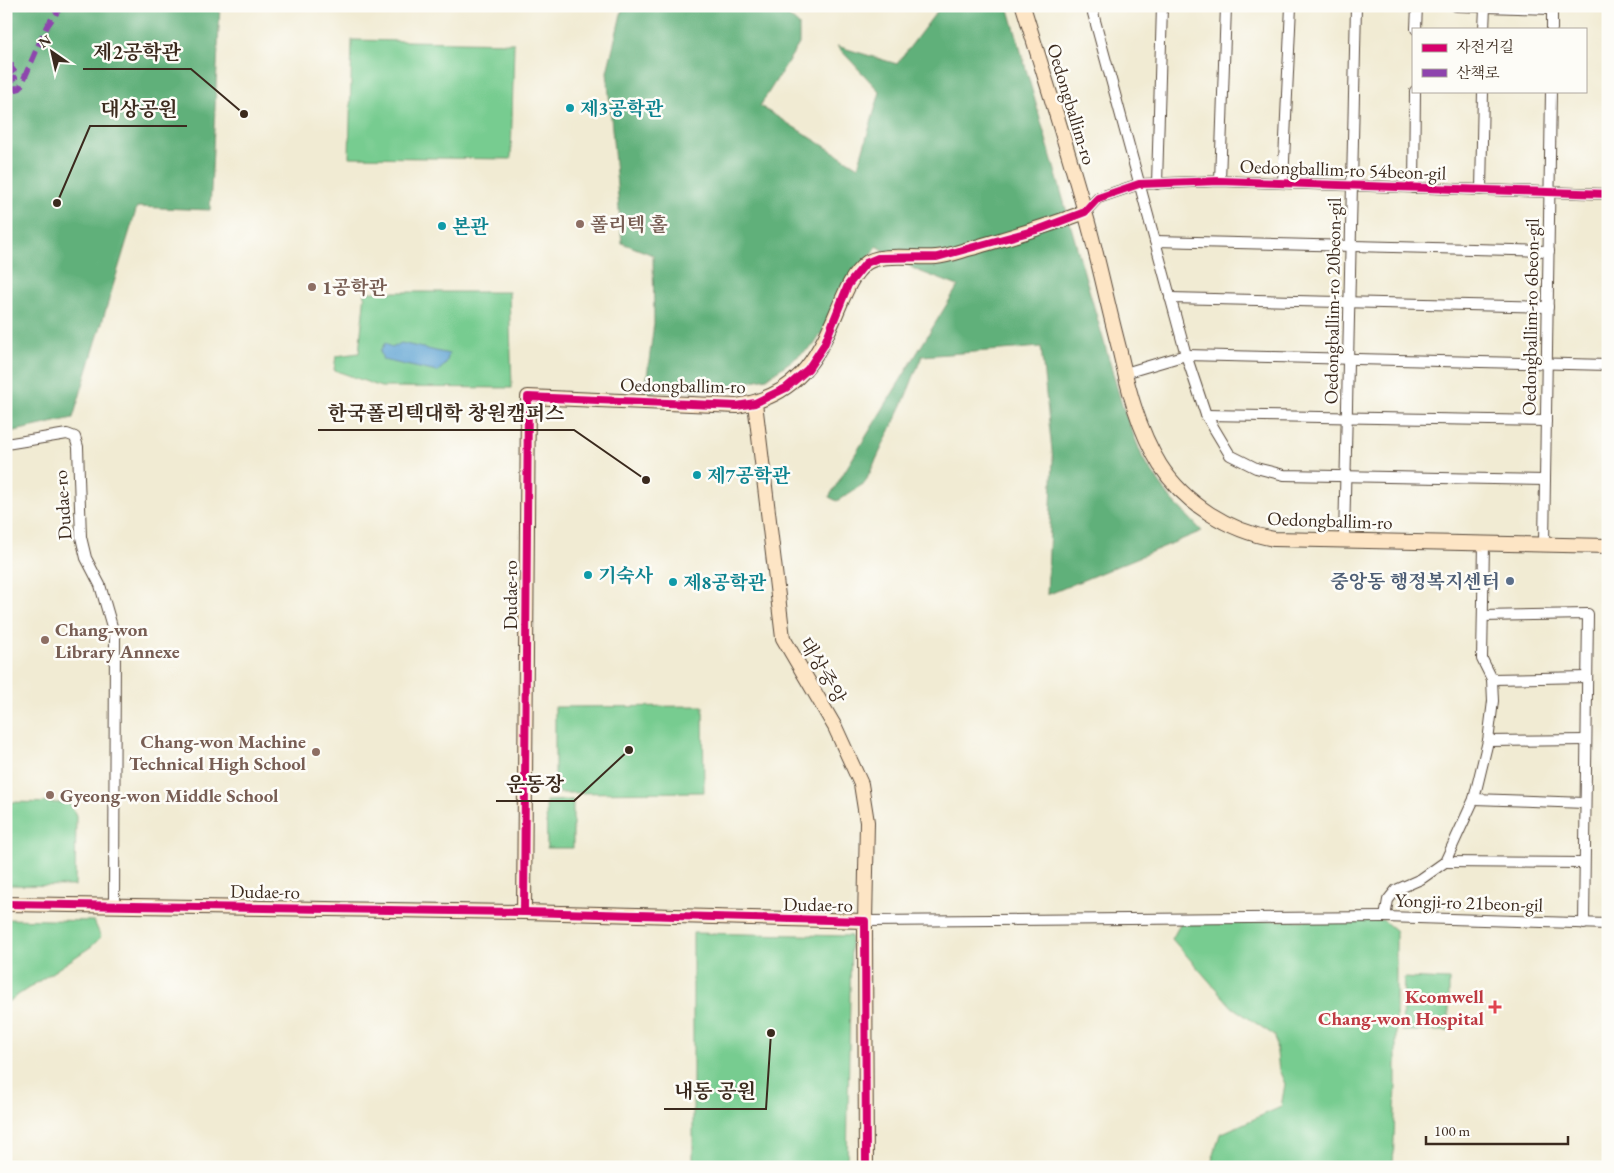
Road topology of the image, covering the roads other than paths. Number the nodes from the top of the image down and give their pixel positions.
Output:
1 (1023, 6) edge
2 (1091, 6) edge
3 (1162, 6) edge
4 (1226, 6) edge
5 (1291, 6) edge
6 (1356, 6) edge
7 (1417, 6) edge
8 (1456, 6) edge
9 (1485, 7) edge
10 (1552, 8) edge
11 (1416, 28) edge
12 (1484, 28) edge
13 (1552, 28) edge
14 (1415, 92) edge
15 (1483, 92) edge
16 (1551, 92) edge
17 (1220, 181) junction
18 (1283, 183) junction
19 (1139, 184) junction
20 (1156, 184) junction
21 (1352, 186) junction
22 (1414, 188) junction
23 (1481, 190) junction
24 (1550, 192) junction
25 (1608, 194) edge
26 (1085, 212) junction
27 (1155, 241) junction
28 (1350, 246) junction
29 (1549, 251) junction
30 (1170, 298) junction
31 (1349, 302) junction
32 (1548, 307) junction
33 (1186, 355) junction
34 (1348, 359) junction
35 (1547, 364) junction
36 (1608, 365) edge
37 (1125, 373) junction
38 (528, 397) joint
39 (754, 403) junction
40 (1206, 415) junction
41 (1347, 417) junction
42 (1546, 421) junction
43 (6, 444) edge
44 (1345, 476) junction
45 (1545, 480) junction
46 (1344, 540) junction
47 (1484, 543) junction
48 (1544, 544) junction
49 (1608, 546) edge
50 (1483, 616) junction
51 (1587, 677) junction
52 (1492, 679) junction
53 (1586, 740) junction
54 (1488, 741) junction
55 (1474, 799) junction
56 (1585, 803) junction
57 (1445, 862) junction
58 (1584, 863) junction
59 (6, 904) edge
60 (114, 904) junction
61 (524, 912) junction
62 (1386, 917) junction
63 (865, 921) junction
64 (1584, 924) junction
65 (1608, 924) edge
66 (866, 1167) edge

1 - 26 street, Oedongballim-ro
2 - 19 street
3 - 20 street
4 - 17 street, Oedongballim-ro 54beon-gil
5 - 18 street, Oedongballim-ro 54beon-gil
6 - 21 street, Oedongballim-ro 20beon-gil
7 - 11 street
8 - 9 street
9 - 10 street
9 - 12 street
10 - 13 street
14 - 22 street, Oedongballim-ro 54beon-gil
15 - 23 street
16 - 24 street, Oedongballim-ro 6beon-gil
17 - 18 street, Oedongballim-ro 54beon-gil
17 - 20 street, Oedongballim-ro 54beon-gil
18 - 21 street, Oedongballim-ro 54beon-gil
19 - 20 street, Oedongballim-ro 54beon-gil
19 - 26 street, Oedongballim-ro 54beon-gil
19 - 27 street
21 - 22 street, Oedongballim-ro 54beon-gil
21 - 28 street, Oedongballim-ro 20beon-gil
22 - 23 street, Oedongballim-ro 54beon-gil
23 - 24 street, Oedongballim-ro 54beon-gil
24 - 25 street, Oedongballim-ro 54beon-gil
24 - 29 street, Oedongballim-ro 6beon-gil
26 - 37 street, Oedongballim-ro
26 - 39 street, Oedongballim-ro
27 - 28 street
27 - 30 street
28 - 29 street
28 - 31 street, Oedongballim-ro 20beon-gil
29 - 32 street, Oedongballim-ro 6beon-gil
30 - 31 street
30 - 33 street
31 - 32 street
31 - 34 street, Oedongballim-ro 20beon-gil
32 - 35 street, Oedongballim-ro 6beon-gil
33 - 34 street
33 - 37 street
33 - 40 street
34 - 35 street
34 - 41 street, Oedongballim-ro 20beon-gil
35 - 36 street
35 - 42 street, Oedongballim-ro 6beon-gil
37 - 46 street, Oedongballim-ro
38 - 39 street, Oedongballim-ro
38 - 61 street, Dudae-ro
39 - 63 street, 대상중앙
40 - 41 street
40 - 44 street
41 - 42 street
41 - 44 street, Oedongballim-ro 20beon-gil
42 - 45 street, Oedongballim-ro 6beon-gil
43 - 60 street, Dudae-ro
44 - 45 street
44 - 46 street, Oedongballim-ro 20beon-gil
45 - 48 street, Oedongballim-ro 6beon-gil
46 - 47 street, Oedongballim-ro
47 - 48 street, Oedongballim-ro
47 - 50 street, Yongji-ro 21beon-gil
48 - 49 street, Oedongballim-ro
50 - 51 street
50 - 52 street, Yongji-ro 21beon-gil
51 - 52 street
51 - 53 street
52 - 54 street, Yongji-ro 21beon-gil
53 - 54 street
53 - 56 street
54 - 55 street, Yongji-ro 21beon-gil
55 - 56 street
55 - 57 street, Yongji-ro 21beon-gil
56 - 58 street
57 - 58 street, Yongji-ro 21beon-gil
57 - 62 street, Yongji-ro 21beon-gil
58 - 64 street
59 - 60 street, Dudae-ro
60 - 61 street, Dudae-ro
61 - 63 street, Dudae-ro
62 - 63 street
62 - 64 street, Yongji-ro 21beon-gil
63 - 66 street, Dudae-ro
64 - 65 street, Yongji-ro 21beon-gil

